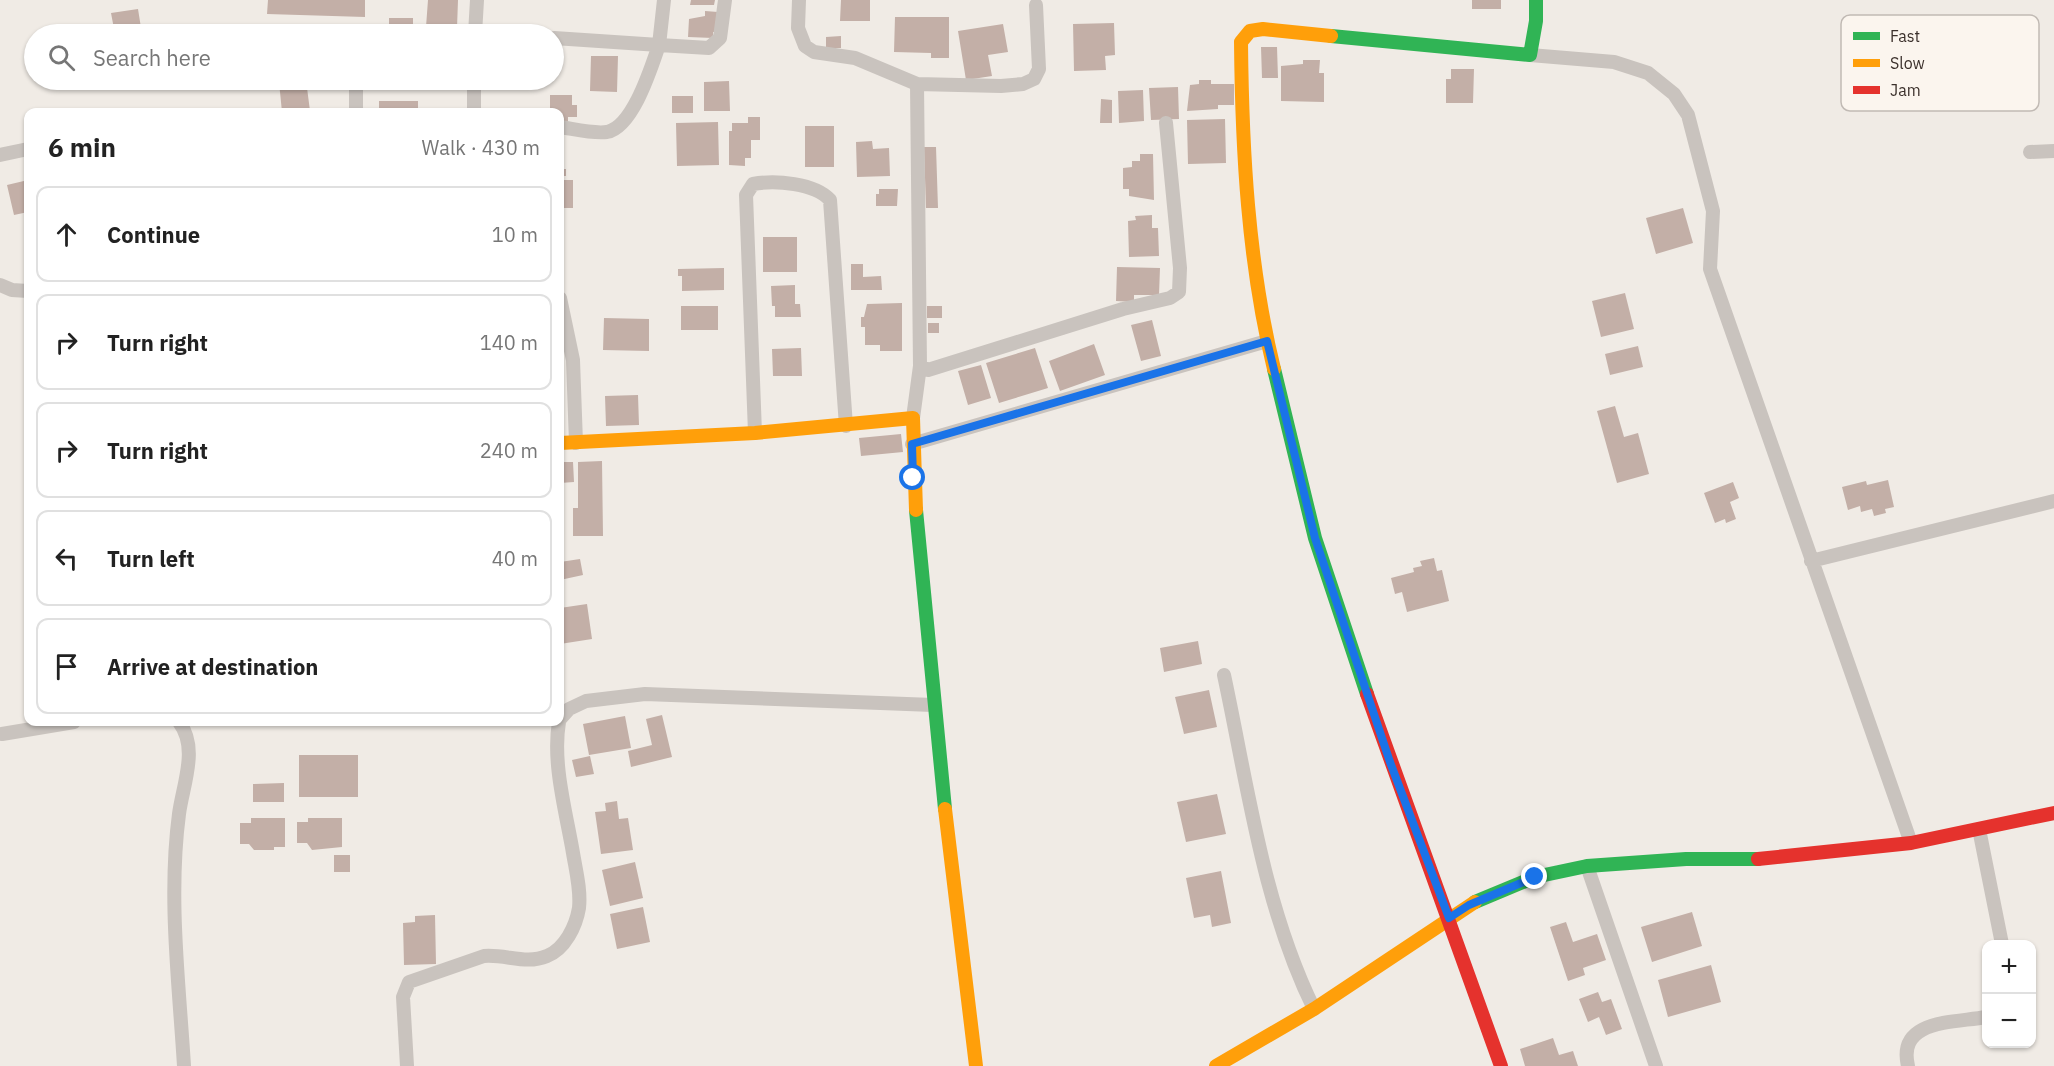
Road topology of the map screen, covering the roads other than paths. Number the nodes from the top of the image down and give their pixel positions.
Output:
1 (477, 0) edge
2 (664, 0) edge
3 (725, 0) edge
4 (799, 0) edge
5 (1536, 0) edge
6 (1036, 5) dead end
7 (476, 24) edge
8 (564, 39) edge
9 (659, 45) junction
10 (1530, 55) junction
11 (917, 84) junction
12 (356, 90) edge
13 (474, 90) edge
14 (356, 108) edge
15 (474, 108) edge
16 (1166, 123) dead end
17 (564, 127) edge
18 (24, 150) edge
19 (2054, 151) edge
20 (2030, 153) dead end
21 (0, 155) edge
22 (0, 285) edge
23 (24, 291) edge
24 (564, 317) edge
25 (1267, 341) junction
26 (920, 366) junction
27 (913, 418) junction
28 (846, 426) junction
29 (755, 433) junction
30 (564, 443) edge
31 (576, 443) junction
32 (912, 444) junction
33 (2054, 501) edge
34 (1811, 561) junction
35 (1224, 675) dead end
36 (933, 705) junction
37 (564, 714) edge
38 (50, 726) edge
39 (182, 726) edge
40 (558, 726) edge
41 (2, 734) dead end
42 (2054, 813) edge
43 (1978, 829) junction
44 (1911, 843) junction
45 (1587, 866) junction
46 (1449, 918) junction
47 (2001, 940) edge
48 (1314, 1009) junction
49 (1982, 1018) edge
50 (184, 1066) edge
51 (406, 1066) edge
52 (976, 1066) edge
53 (1216, 1066) edge
54 (1501, 1066) edge
55 (1656, 1066) edge
56 (1908, 1066) edge

1 - 7 street
2 - 9 street
3 - 9 street
4 - 11 street
5 - 10 street
6 - 11 street
8 - 9 street
9 - 17 street
10 - 25 street
10 - 34 street
11 - 26 street
12 - 14 street
13 - 15 street
16 - 26 street
18 - 21 street
19 - 20 street
22 - 23 street
24 - 31 street
25 - 32 street
25 - 46 street
26 - 27 street
27 - 28 street
27 - 32 street
28 - 29 street
28 - 29 street
29 - 31 street
30 - 31 street
32 - 36 street
33 - 34 street
34 - 44 street
35 - 48 street
36 - 37 street
36 - 52 street
38 - 41 street
39 - 50 street
40 - 51 street
42 - 43 street
43 - 44 street
43 - 47 street
44 - 45 street
45 - 46 street
45 - 55 street
46 - 48 street
46 - 54 street
48 - 53 street
49 - 56 street

